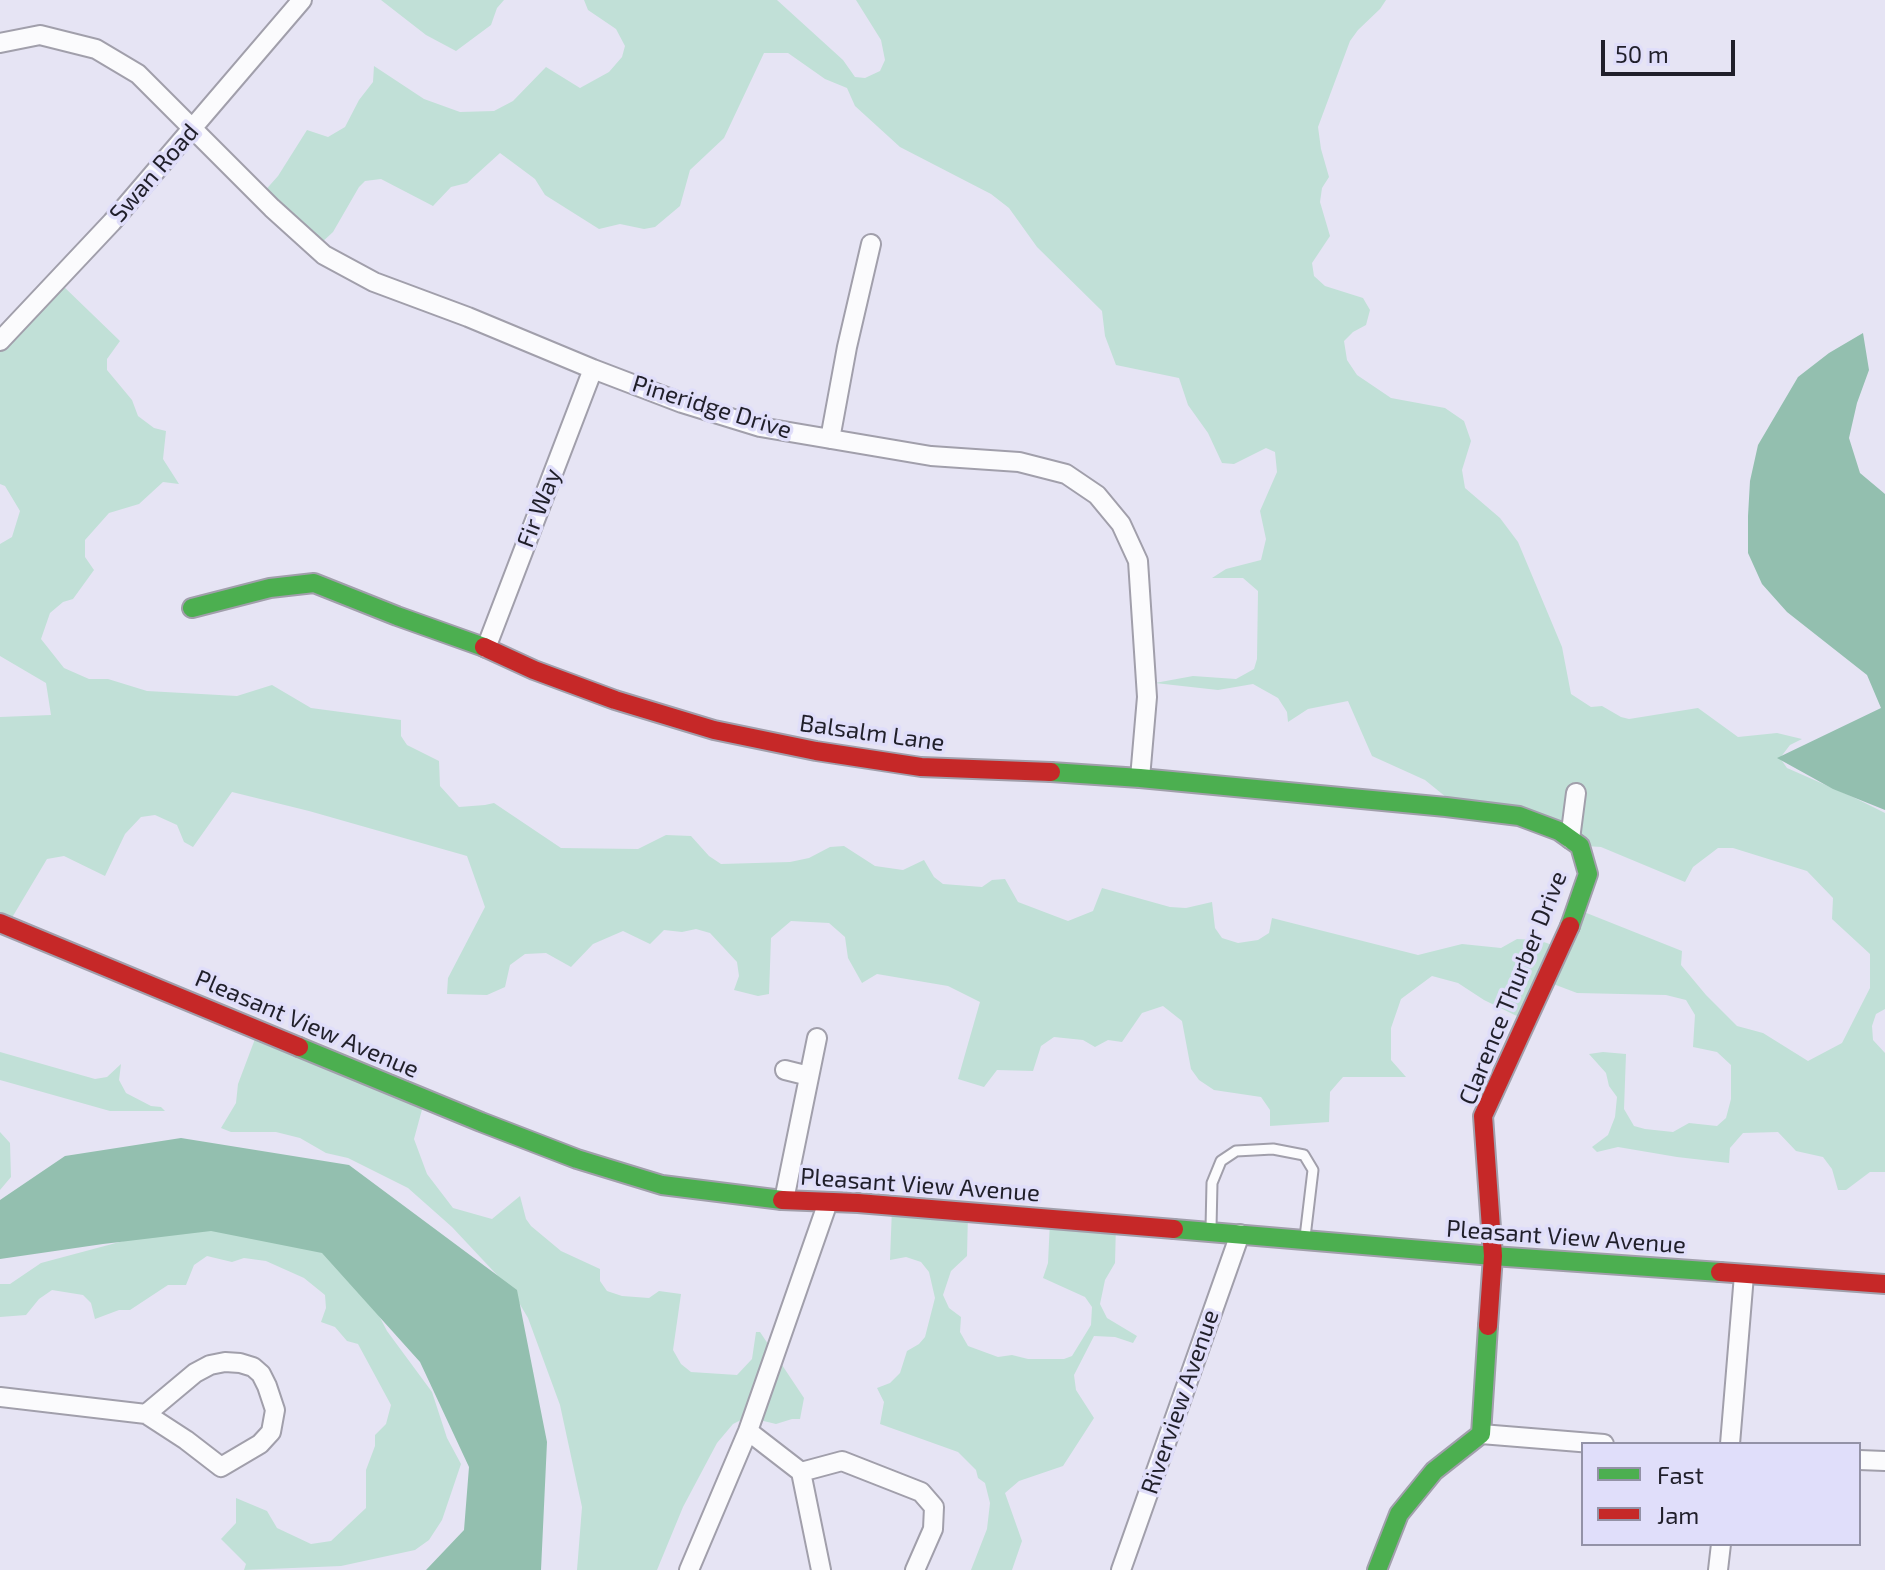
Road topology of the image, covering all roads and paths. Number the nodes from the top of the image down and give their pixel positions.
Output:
1 (302, 0) edge
2 (0, 43) edge
3 (193, 130) junction
4 (871, 244) dead end
5 (0, 341) edge
6 (593, 369) junction
7 (830, 439) junction
8 (192, 608) dead end
9 (486, 648) junction
10 (1140, 778) junction
11 (1576, 793) dead end
12 (1570, 839) junction
13 (0, 923) edge
14 (817, 1038) dead end
15 (785, 1070) dead end
16 (809, 1076) junction
17 (784, 1200) junction
18 (828, 1202) junction
19 (1211, 1232) junction
20 (1240, 1234) junction
21 (1305, 1239) junction
22 (1493, 1256) junction
23 (1744, 1275) junction
24 (1885, 1284) edge
25 (0, 1397) edge
26 (146, 1414) junction
27 (748, 1431) junction
28 (1481, 1434) junction
29 (1581, 1442) edge
30 (1730, 1442) edge
31 (1861, 1460) edge
32 (1885, 1461) edge
33 (801, 1472) junction
34 (1721, 1546) edge
35 (689, 1570) edge
36 (821, 1570) edge
37 (915, 1570) edge
38 (1121, 1570) edge
39 (1377, 1570) edge
40 (1718, 1570) edge

1 - 3 street, Swan Road
2 - 3 street, Pineridge Drive
3 - 5 street, Swan Road
3 - 6 street, Pineridge Drive
4 - 7 street
6 - 7 street, Pineridge Drive
6 - 9 street, Fir Way
7 - 10 street, Pineridge Drive
8 - 9 street, Balsalm Lane
9 - 10 street, Balsalm Lane
10 - 12 street, Balsalm Lane
11 - 12 street, Clarence Thurber Drive
12 - 22 street, Clarence Thurber Drive
13 - 17 street, Pleasant View Avenue
14 - 16 street
15 - 16 street
16 - 17 street
17 - 18 street, Pleasant View Avenue
18 - 19 street, Pleasant View Avenue
18 - 27 street
19 - 20 street, Pleasant View Avenue
19 - 21 lane
20 - 21 street, Pleasant View Avenue
20 - 38 street, Riverview Avenue
21 - 22 street, Pleasant View Avenue
22 - 23 street, Pleasant View Avenue
22 - 28 street
23 - 24 street, Pleasant View Avenue
23 - 30 street
25 - 26 street
26 - 26 street
27 - 33 street
27 - 35 street
28 - 29 street
28 - 39 street
31 - 32 street
33 - 36 street
33 - 37 street
34 - 40 street

